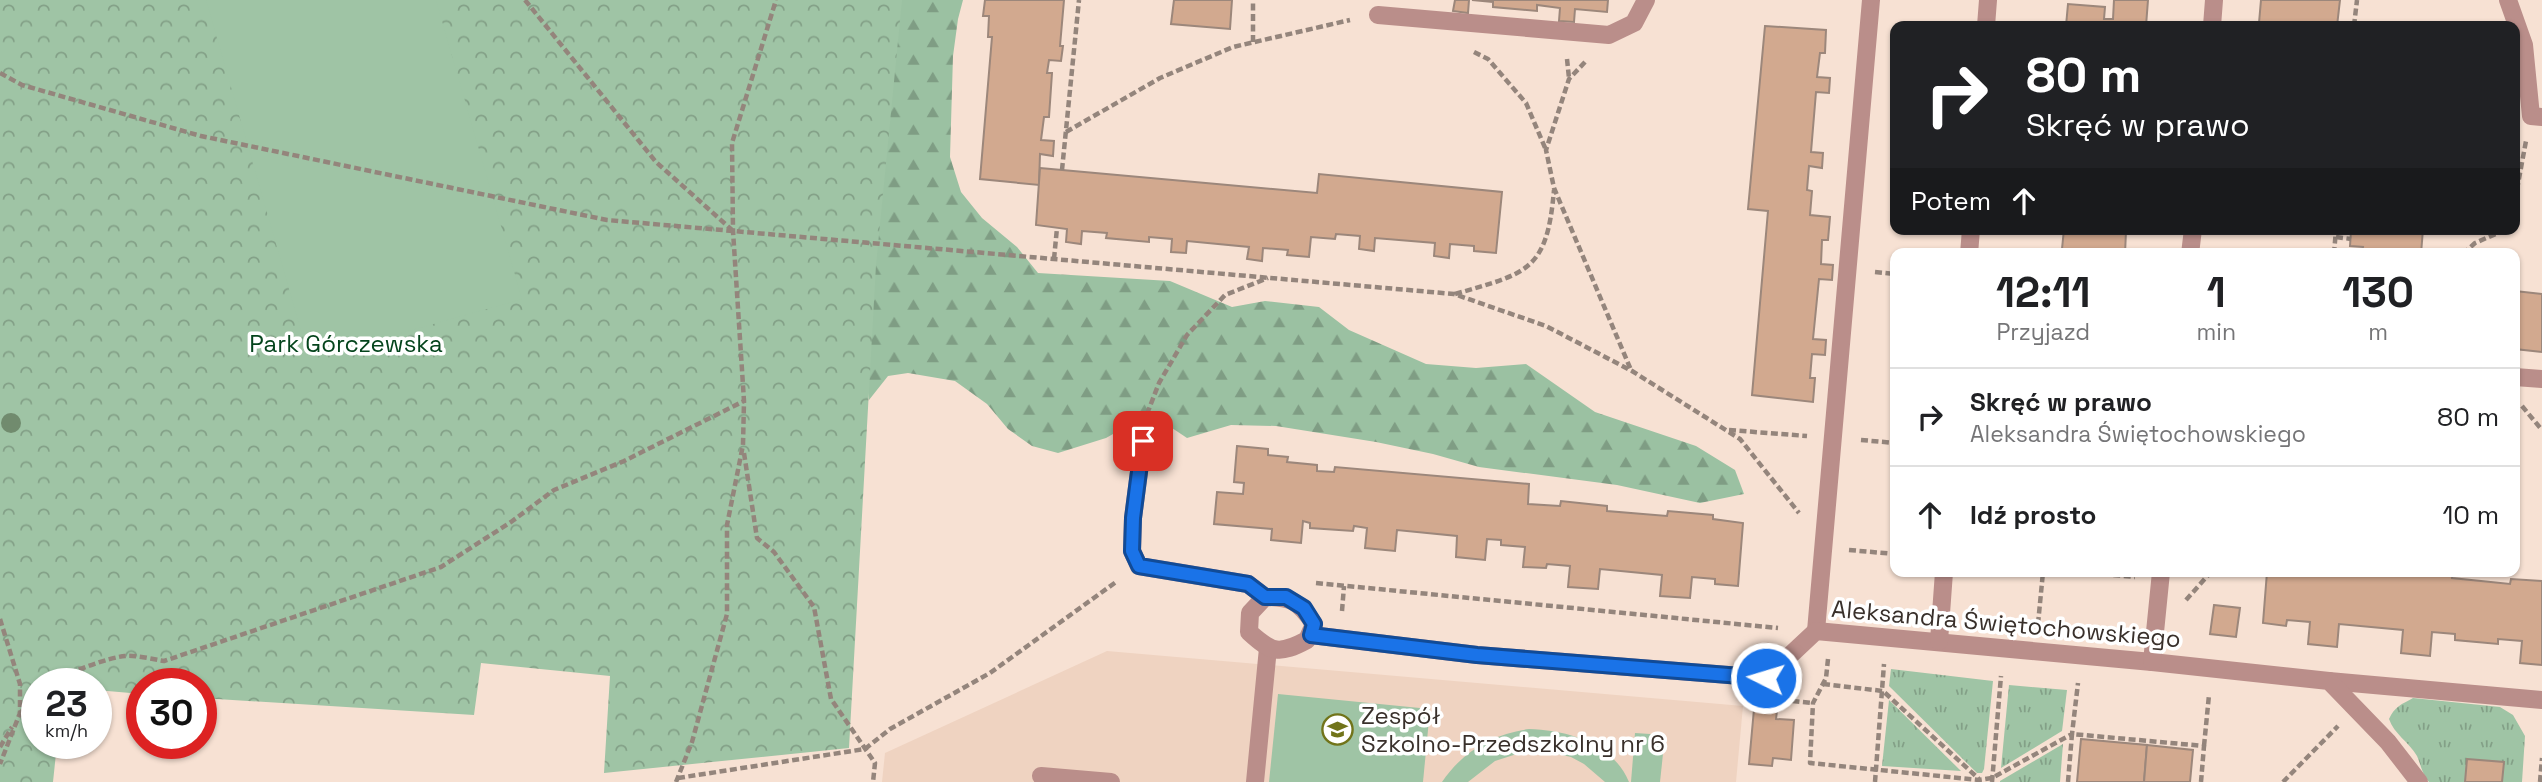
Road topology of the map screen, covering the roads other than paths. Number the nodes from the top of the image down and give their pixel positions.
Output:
1 (1646, 0) edge
2 (1871, 0) edge
3 (1988, 0) edge
4 (2214, 0) edge
5 (2508, 0) edge
6 (1378, 15) road end
7 (1986, 21) edge
8 (2212, 21) edge
9 (2515, 21) edge
10 (2520, 34) edge
11 (2537, 116) edge
12 (2520, 377) edge
13 (2542, 379) edge
14 (1143, 441) road end
15 (1944, 577) edge
16 (2160, 577) edge
17 (1265, 597) junction
18 (1812, 634) junction
19 (1309, 638) junction
20 (1939, 641) junction
21 (1268, 648) junction
22 (2152, 662) junction
23 (2329, 681) junction
24 (2542, 700) edge
25 (1041, 776) dead end
26 (1111, 782) edge
27 (1255, 782) edge
28 (2419, 782) edge

1 - 6 street
2 - 18 street
3 - 7 street
4 - 8 street
5 - 9 street
10 - 11 street
12 - 13 street
14 - 17 street
15 - 20 street
16 - 22 street
17 - 19 street
17 - 21 street
18 - 19 street, Aleksandra Świętochowskiego
18 - 20 street, Aleksandra Świętochowskiego
19 - 21 street
20 - 22 street, Aleksandra Świętochowskiego
21 - 27 street
22 - 23 street, Aleksandra Świętochowskiego
23 - 24 street, Aleksandra Świętochowskiego
23 - 28 street
25 - 26 street

